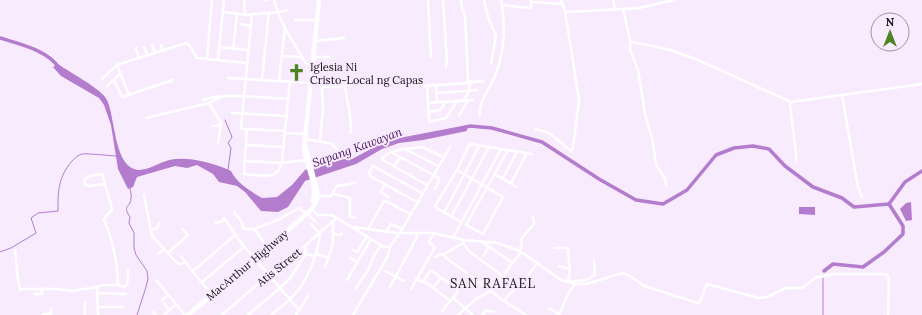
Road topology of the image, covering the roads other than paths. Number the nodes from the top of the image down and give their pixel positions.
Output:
1 (212, 0) edge
2 (224, 0) edge
3 (244, 0) edge
4 (274, 0) edge
5 (319, 0) edge
6 (428, 0) edge
7 (443, 0) edge
8 (461, 0) edge
9 (484, 0) edge
10 (501, 0) edge
11 (561, 0) edge
12 (613, 0) edge
13 (674, 0) edge
14 (531, 1) edge
15 (668, 1) edge
16 (562, 4) junction
17 (502, 5) junction
18 (615, 9) junction
19 (622, 9) junction
20 (286, 10) dead end
21 (565, 11) junction
22 (223, 12) junction
23 (268, 12) junction
24 (277, 12) junction
25 (237, 14) junction
26 (252, 14) junction
27 (245, 15) junction
28 (295, 20) dead end
29 (318, 20) junction
30 (241, 24) dead end
31 (251, 26) junction
32 (285, 27) junction
33 (344, 38) dead end
34 (630, 40) junction
35 (315, 41) junction
36 (152, 45) dead end
37 (161, 45) dead end
38 (144, 47) dead end
39 (219, 47) junction
40 (136, 48) dead end
41 (233, 48) junction
42 (163, 50) junction
43 (248, 50) junction
44 (155, 53) junction
45 (147, 55) junction
46 (282, 56) junction
47 (313, 56) junction
48 (302, 57) junction
49 (330, 57) dead end
50 (431, 57) dead end
51 (139, 58) junction
52 (207, 59) junction
53 (218, 60) junction
54 (247, 63) junction
55 (491, 63) dead end
56 (117, 65) junction
57 (312, 65) junction
58 (446, 66) dead end
59 (120, 74) junction
60 (321, 77) dead end
61 (228, 78) dead end
62 (245, 78) junction
63 (102, 79) dead end
64 (262, 79) junction
65 (114, 80) junction
66 (173, 80) dead end
67 (279, 80) junction
68 (290, 81) junction
69 (483, 81) dead end
70 (469, 82) junction
71 (310, 83) junction
72 (922, 84) edge
73 (436, 85) junction
74 (107, 86) dead end
75 (322, 87) junction
76 (478, 90) dead end
77 (469, 91) junction
78 (437, 93) junction
79 (129, 95) junction
80 (842, 95) junction
81 (222, 96) junction
82 (243, 96) junction
83 (289, 99) junction
84 (202, 100) dead end
85 (464, 100) junction
86 (468, 100) junction
87 (473, 100) dead end
88 (457, 101) junction
89 (437, 102) junction
90 (446, 102) junction
91 (791, 102) junction
92 (209, 103) junction
93 (428, 103) junction
94 (429, 112) junction
95 (232, 113) dead end
96 (242, 113) junction
97 (286, 116) junction
98 (459, 116) dead end
99 (480, 116) dead end
100 (146, 118) dead end
101 (221, 125) junction
102 (213, 126) dead end
103 (247, 129) junction
104 (536, 129) dead end
105 (285, 132) junction
106 (351, 133) dead end
107 (305, 137) junction
108 (320, 141) junction
109 (218, 144) dead end
110 (246, 145) junction
111 (479, 146) junction
112 (284, 147) junction
113 (450, 147) dead end
114 (489, 147) junction
115 (404, 149) junction
116 (501, 149) junction
117 (339, 150) dead end
118 (508, 150) junction
119 (391, 152) junction
120 (517, 152) junction
121 (527, 153) junction
122 (532, 154) dead end
123 (400, 157) junction
124 (443, 157) junction
125 (796, 160) dead end
126 (244, 161) junction
127 (307, 161) junction
128 (281, 162) junction
129 (438, 166) junction
130 (394, 167) junction
131 (456, 170) junction
132 (494, 174) junction
133 (433, 175) junction
134 (464, 175) junction
135 (502, 178) junction
136 (472, 179) junction
137 (355, 183) dead end
138 (511, 183) junction
139 (105, 184) junction
140 (385, 184) junction
141 (427, 185) junction
142 (481, 185) junction
143 (315, 186) junction
144 (517, 186) dead end
145 (666, 186) dead end
146 (487, 188) junction
147 (435, 189) dead end
148 (422, 193) junction
149 (333, 194) junction
150 (144, 195) dead end
151 (317, 196) junction
152 (388, 196) dead end
153 (862, 197) dead end
154 (417, 202) junction
155 (312, 209) junction
156 (234, 212) dead end
157 (444, 213) junction
158 (307, 214) junction
159 (410, 214) junction
160 (452, 217) junction
161 (533, 217) dead end
162 (337, 218) junction
163 (356, 218) dead end
164 (315, 221) dead end
165 (333, 222) junction
166 (461, 222) junction
167 (159, 223) dead end
168 (216, 223) dead end
169 (310, 224) dead end
170 (352, 227) junction
171 (183, 229) dead end
172 (254, 229) junction
173 (368, 229) junction
174 (402, 229) junction
175 (151, 230) junction
176 (320, 232) junction
177 (386, 232) junction
178 (342, 233) dead end
179 (400, 233) junction
180 (417, 233) junction
181 (434, 233) junction
182 (334, 234) junction
183 (235, 235) junction
184 (367, 236) junction
185 (453, 238) junction
186 (372, 239) junction
187 (463, 241) junction
188 (481, 241) junction
189 (381, 245) junction
190 (305, 246) junction
191 (489, 246) junction
192 (244, 247) junction
193 (390, 247) junction
194 (268, 248) junction
195 (555, 248) dead end
196 (164, 249) junction
197 (15, 250) dead end
198 (298, 250) junction
199 (353, 250) dead end
200 (520, 251) junction
201 (168, 253) junction
202 (295, 253) junction
203 (306, 253) junction
204 (158, 254) dead end
205 (444, 255) junction
206 (484, 255) dead end
207 (181, 256) dead end
208 (316, 256) junction
209 (436, 257) dead end
210 (329, 258) junction
211 (350, 258) dead end
212 (255, 259) junction
213 (594, 260) dead end
214 (185, 262) junction
215 (358, 262) junction
216 (513, 263) junction
217 (538, 263) junction
218 (325, 266) dead end
219 (559, 266) dead end
220 (570, 269) junction
221 (128, 271) dead end
222 (193, 271) junction
223 (384, 271) dead end
224 (269, 275) junction
225 (395, 276) junction
226 (503, 276) junction
227 (272, 278) junction
228 (441, 278) junction
229 (416, 279) junction
230 (347, 280) dead end
231 (157, 281) dead end
232 (404, 281) dead end
233 (202, 282) junction
234 (423, 282) junction
235 (568, 282) junction
236 (575, 284) junction
237 (117, 285) junction
238 (97, 287) junction
239 (390, 287) dead end
240 (42, 288) junction
241 (280, 288) junction
242 (356, 288) dead end
243 (433, 288) junction
244 (410, 289) dead end
245 (491, 291) junction
246 (97, 293) junction
247 (35, 294) dead end
248 (126, 294) dead end
249 (168, 295) junction
250 (212, 295) junction
251 (308, 296) dead end
252 (454, 298) junction
253 (162, 300) dead end
254 (289, 300) junction
255 (450, 301) junction
256 (504, 301) junction
257 (85, 302) dead end
258 (164, 303) dead end
259 (176, 304) junction
260 (97, 307) junction
261 (123, 307) dead end
262 (51, 308) dead end
263 (465, 308) junction
264 (549, 308) dead end
265 (169, 310) junction
266 (299, 310) junction
267 (442, 311) dead end
268 (153, 312) dead end
269 (494, 312) dead end
270 (43, 314) dead end
271 (51, 314) edge
272 (226, 314) edge
273 (559, 314) edge
274 (85, 315) edge
275 (98, 315) edge
276 (156, 315) edge
277 (164, 315) edge
278 (186, 315) edge
279 (222, 315) edge
280 (248, 315) edge
281 (271, 315) edge
282 (296, 315) edge
283 (353, 315) edge
284 (458, 315) edge
285 (473, 315) edge
286 (482, 315) edge
287 (526, 315) edge
288 (888, 315) edge

1 - 52 street
2 - 22 street
3 - 27 street
4 - 24 street
5 - 29 highway, MacArthur Highway
6 - 50 street
7 - 58 street
8 - 70 street
9 - 55 street
10 - 17 street
11 - 16 street
12 - 18 street
13 - 15 street
14 - 16 street
14 - 17 street
15 - 19 street
16 - 21 street
17 - 99 street
18 - 19 street
18 - 21 street
19 - 34 street
20 - 24 street
21 - 104 street
22 - 25 street
22 - 39 street
23 - 24 street
23 - 26 street
23 - 64 street
24 - 32 street
25 - 27 street
25 - 41 street
26 - 27 street
26 - 31 street
28 - 29 street
29 - 35 highway, MacArthur Highway
30 - 31 street
31 - 43 street
32 - 46 street
32 - 48 street
33 - 35 street
34 - 91 street
34 - 145 street
35 - 47 highway, MacArthur Highway
36 - 44 street
37 - 42 street
38 - 45 street
39 - 41 street
39 - 53 street
40 - 51 street
41 - 43 street
42 - 44 street
42 - 52 street
43 - 54 street
44 - 45 street
45 - 51 street
46 - 48 street
46 - 67 street
47 - 49 street
47 - 57 highway, MacArthur Highway
48 - 57 street
51 - 56 street
52 - 53 street
53 - 54 street
54 - 62 street
56 - 59 street
56 - 63 street
57 - 71 highway, MacArthur Highway
59 - 65 street
59 - 79 street
60 - 75 street
61 - 62 street
62 - 64 street
62 - 82 street
64 - 67 street
65 - 74 street
65 - 79 street
66 - 79 street
67 - 68 street
68 - 71 street
68 - 83 street
69 - 70 street
70 - 73 street
70 - 77 street
71 - 107 highway, MacArthur Highway
72 - 80 street
73 - 78 street
73 - 93 street
75 - 106 street
75 - 108 street
76 - 77 street
77 - 78 street
77 - 85 street
78 - 89 street
80 - 91 street
80 - 153 street
81 - 82 street
81 - 84 street
81 - 92 street
82 - 83 street
82 - 96 street
83 - 97 street
85 - 86 street
85 - 88 street
86 - 87 street
86 - 98 street
88 - 90 street
88 - 94 street
89 - 90 street
89 - 93 street
90 - 94 street
91 - 125 street
92 - 100 street
92 - 101 street
93 - 94 street
95 - 96 street
96 - 97 street
96 - 103 street
97 - 105 street
101 - 102 street
101 - 109 street
103 - 105 street
103 - 110 street
105 - 107 street
105 - 112 street
107 - 108 street
107 - 127 highway, MacArthur Highway
108 - 117 street
110 - 112 street
110 - 126 street
111 - 114 street
111 - 131 street
111 - 134 street
112 - 128 street
113 - 124 street
114 - 116 street
114 - 136 street
115 - 119 street
115 - 124 street
115 - 129 street
116 - 118 street
116 - 142 street
118 - 120 street
118 - 132 street
119 - 123 street
119 - 130 street
120 - 121 street
120 - 135 street
121 - 122 street
121 - 138 street
123 - 130 street
123 - 133 street
124 - 129 street
126 - 128 street
126 - 128 street
127 - 128 street
127 - 143 highway, MacArthur Highway
129 - 133 street
130 - 141 street
131 - 134 street
131 - 157 street
132 - 135 street
132 - 146 street
133 - 141 street
133 - 147 street
134 - 136 street
134 - 157 street
135 - 138 street
136 - 142 street
136 - 160 street
137 - 149 street
138 - 144 street
139 - 139 street
139 - 237 street
140 - 148 street
140 - 152 street
140 - 154 street
141 - 148 street
142 - 146 street
142 - 166 street
143 - 151 highway, MacArthur Highway
143 - 158 highway, MacArthur Highway
146 - 146 street
148 - 154 street
149 - 151 street
149 - 163 street
150 - 175 street
151 - 155 highway, MacArthur Highway
154 - 159 street
155 - 158 highway, MacArthur Highway
155 - 162 street
156 - 172 street
157 - 160 street
158 - 164 street
158 - 172 street
158 - 194 highway, MacArthur Highway
159 - 173 street
159 - 174 street
160 - 166 street
161 - 200 street
162 - 165 street, Atis Street
162 - 170 street
165 - 176 street, Atis Street
165 - 182 street
166 - 185 street
167 - 175 street
168 - 183 street
169 - 176 street
170 - 173 street
170 - 184 street
171 - 201 street
172 - 194 street
173 - 177 street
174 - 177 street
174 - 179 street
175 - 196 street
176 - 190 street, Atis Street
176 - 208 street
177 - 179 street
178 - 182 street
179 - 180 street
179 - 193 street
180 - 181 street
180 - 225 street
181 - 185 street
181 - 229 street
182 - 210 street
183 - 192 street
183 - 222 street
184 - 186 street
184 - 199 street
185 - 187 street
186 - 189 street
186 - 215 street
187 - 188 street
187 - 205 street
187 - 226 street
188 - 191 street
188 - 200 street
189 - 193 street
189 - 242 street
190 - 198 street, Atis Street
190 - 203 street
191 - 206 street
191 - 216 street
192 - 212 street
192 - 233 street
193 - 283 street
194 - 212 highway, MacArthur Highway
195 - 220 street
196 - 201 street
196 - 204 street
197 - 240 street
198 - 202 street, Atis Street
198 - 203 street
200 - 216 street
200 - 217 street
201 - 214 street
202 - 224 street, Atis Street
202 - 227 street
203 - 208 street
203 - 241 street
205 - 209 street
205 - 245 street
207 - 214 street
208 - 210 street
208 - 254 street
210 - 218 street
211 - 215 street
212 - 224 street
212 - 250 highway, MacArthur Highway
213 - 235 street
214 - 222 street
215 - 230 street
216 - 226 street
217 - 235 street
217 - 256 street
219 - 220 street
220 - 235 street
221 - 237 street
222 - 233 street
223 - 225 street
224 - 227 street
224 - 272 street, Atis Street
225 - 232 street
225 - 239 street
226 - 245 street
227 - 241 street
228 - 234 street
228 - 243 street
228 - 252 street
229 - 234 street
229 - 244 street
231 - 249 street
233 - 250 street
234 - 243 street
235 - 236 street
236 - 273 street
236 - 288 street
237 - 238 street
238 - 240 street
238 - 246 street
240 - 247 street
241 - 254 street
241 - 280 street
243 - 255 street
245 - 256 street
245 - 263 street
246 - 248 street
246 - 260 street
249 - 253 street
249 - 259 street
250 - 278 highway, MacArthur Highway
251 - 266 street
252 - 255 street
252 - 263 street
254 - 266 street
254 - 281 street
255 - 267 street
256 - 287 street
257 - 274 street
258 - 265 street
259 - 265 street
259 - 278 street
260 - 261 street
260 - 275 street
262 - 271 street
263 - 284 street
263 - 285 street
264 - 273 street
265 - 277 street
266 - 282 street
268 - 276 street
269 - 286 street
270 - 271 street
272 - 279 street, Atis Street

